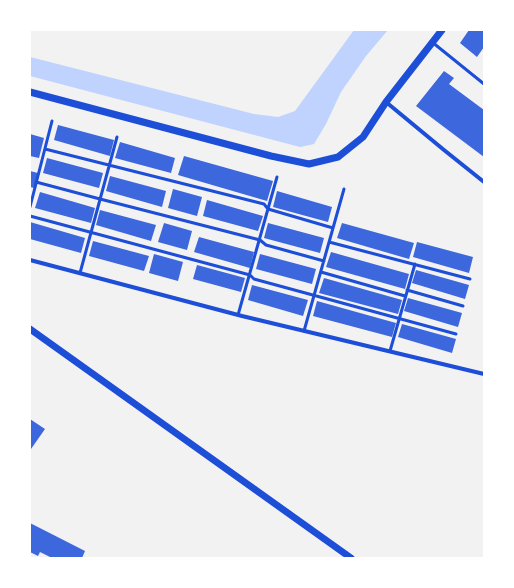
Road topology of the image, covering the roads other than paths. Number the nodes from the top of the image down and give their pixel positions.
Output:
1 (442, 30) edge
2 (432, 42) junction
3 (484, 84) edge
4 (30, 92) edge
5 (386, 102) junction
6 (52, 121) dead end
7 (117, 137) dead end
8 (45, 149) junction
9 (109, 166) junction
10 (277, 177) dead end
11 (36, 182) junction
12 (484, 182) edge
13 (344, 189) dead end
14 (100, 199) junction
15 (30, 207) edge
16 (268, 209) junction
17 (30, 216) edge
18 (333, 228) junction
19 (91, 232) junction
20 (260, 240) junction
21 (329, 242) junction
22 (30, 260) edge
23 (324, 261) junction
24 (415, 264) junction
25 (321, 272) junction
26 (80, 273) junction
27 (250, 274) junction
28 (470, 279) dead end
29 (407, 290) junction
30 (314, 295) junction
31 (405, 296) junction
32 (463, 306) dead end
33 (238, 315) junction
34 (399, 318) junction
35 (30, 329) edge
36 (304, 331) junction
37 (456, 334) dead end
38 (390, 351) junction
39 (484, 374) edge
40 (351, 558) edge

1 - 2 street
2 - 3 lane
2 - 5 street
4 - 5 street
5 - 12 street
6 - 8 lane
7 - 9 lane
8 - 9 lane
8 - 11 lane
9 - 14 lane
9 - 16 lane
10 - 16 lane
11 - 14 lane
11 - 15 lane
13 - 18 lane
14 - 19 lane
14 - 20 lane
16 - 18 lane
16 - 20 lane
17 - 19 lane
18 - 21 lane
19 - 26 lane
19 - 27 lane
20 - 23 lane
20 - 27 lane
21 - 23 lane
21 - 24 lane
22 - 26 street
23 - 25 lane
24 - 28 lane
24 - 29 lane
25 - 30 lane
25 - 31 lane
26 - 33 street
27 - 30 lane
27 - 33 lane
29 - 31 lane
29 - 32 lane
30 - 34 lane
30 - 36 lane
31 - 34 lane
33 - 36 street
34 - 37 lane
34 - 38 lane
35 - 40 street
36 - 38 street
38 - 39 street

